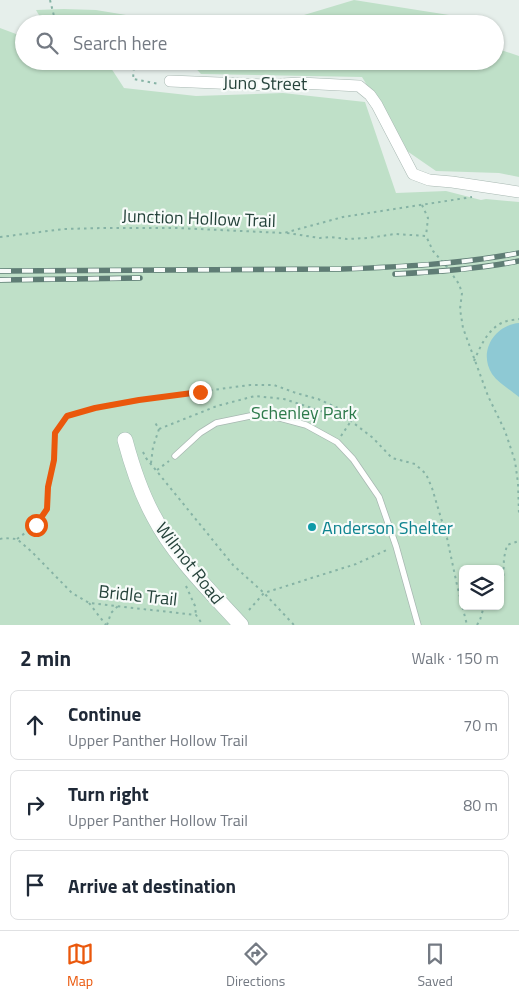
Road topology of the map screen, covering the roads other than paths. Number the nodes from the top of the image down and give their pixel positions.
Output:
1 (170, 81) road end
2 (519, 192) edge
3 (125, 440) dead end
4 (175, 456) road end
5 (241, 625) edge
6 (418, 625) edge

1 - 2 street, Juno Street
3 - 5 main road, Wilmot Road
4 - 6 lane

